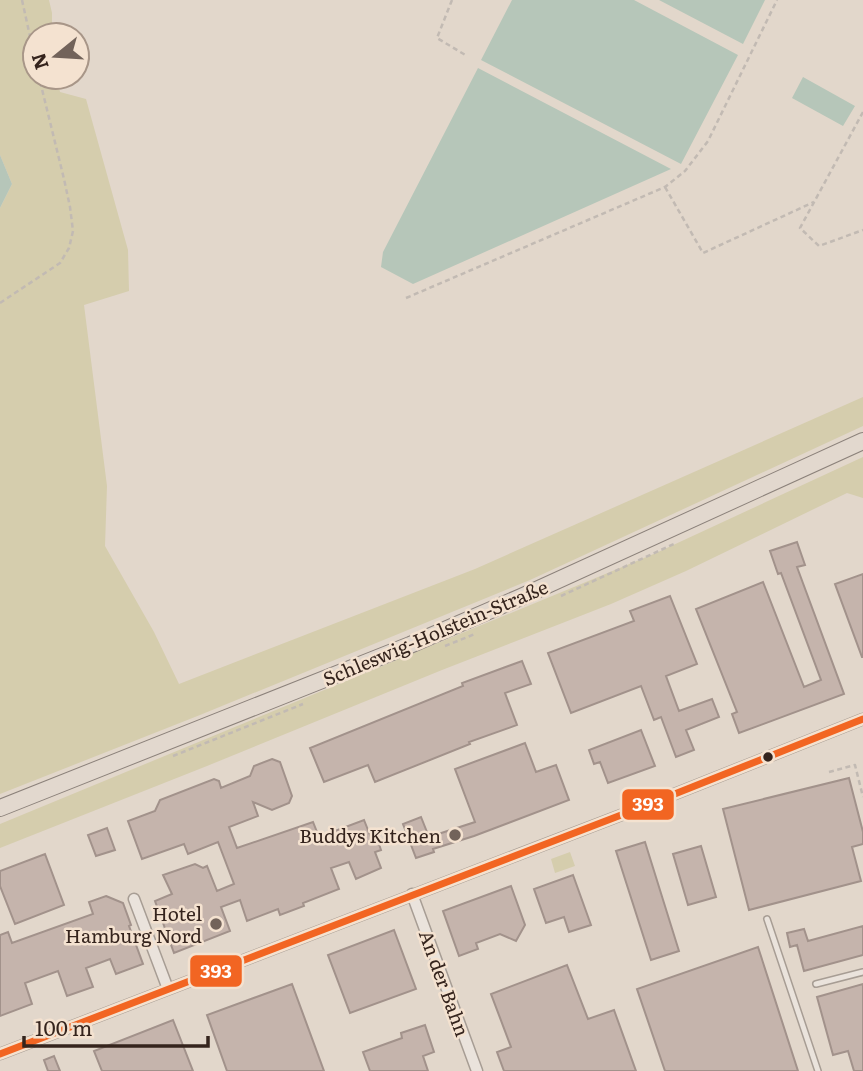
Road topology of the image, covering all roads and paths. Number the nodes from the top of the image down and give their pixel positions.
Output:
1 (22, 0) edge
2 (452, 0) edge
3 (777, 0) edge
4 (27, 21) edge
5 (467, 56) dead end
6 (42, 91) edge
7 (863, 112) edge
8 (665, 187) junction
9 (814, 202) junction
10 (863, 230) edge
11 (406, 298) dead end
12 (0, 303) edge
13 (863, 441) edge
14 (863, 719) edge
15 (829, 772) dead end
16 (863, 797) edge
17 (0, 808) edge
18 (412, 894) junction
19 (134, 899) dead end
20 (767, 919) dead end
21 (863, 972) edge
22 (816, 984) dead end
23 (168, 989) junction
24 (0, 1054) edge
25 (477, 1071) edge
26 (818, 1071) edge

1 - 4 path
2 - 5 path
3 - 8 path
6 - 12 path
7 - 9 path
8 - 9 path
8 - 11 path
9 - 10 path
13 - 17 main road, Schleswig-Holstein-Straße
14 - 18 street
15 - 16 path
18 - 23 street
18 - 25 street, An der Bahn
19 - 23 street
20 - 26 lane
21 - 22 lane
23 - 24 street

